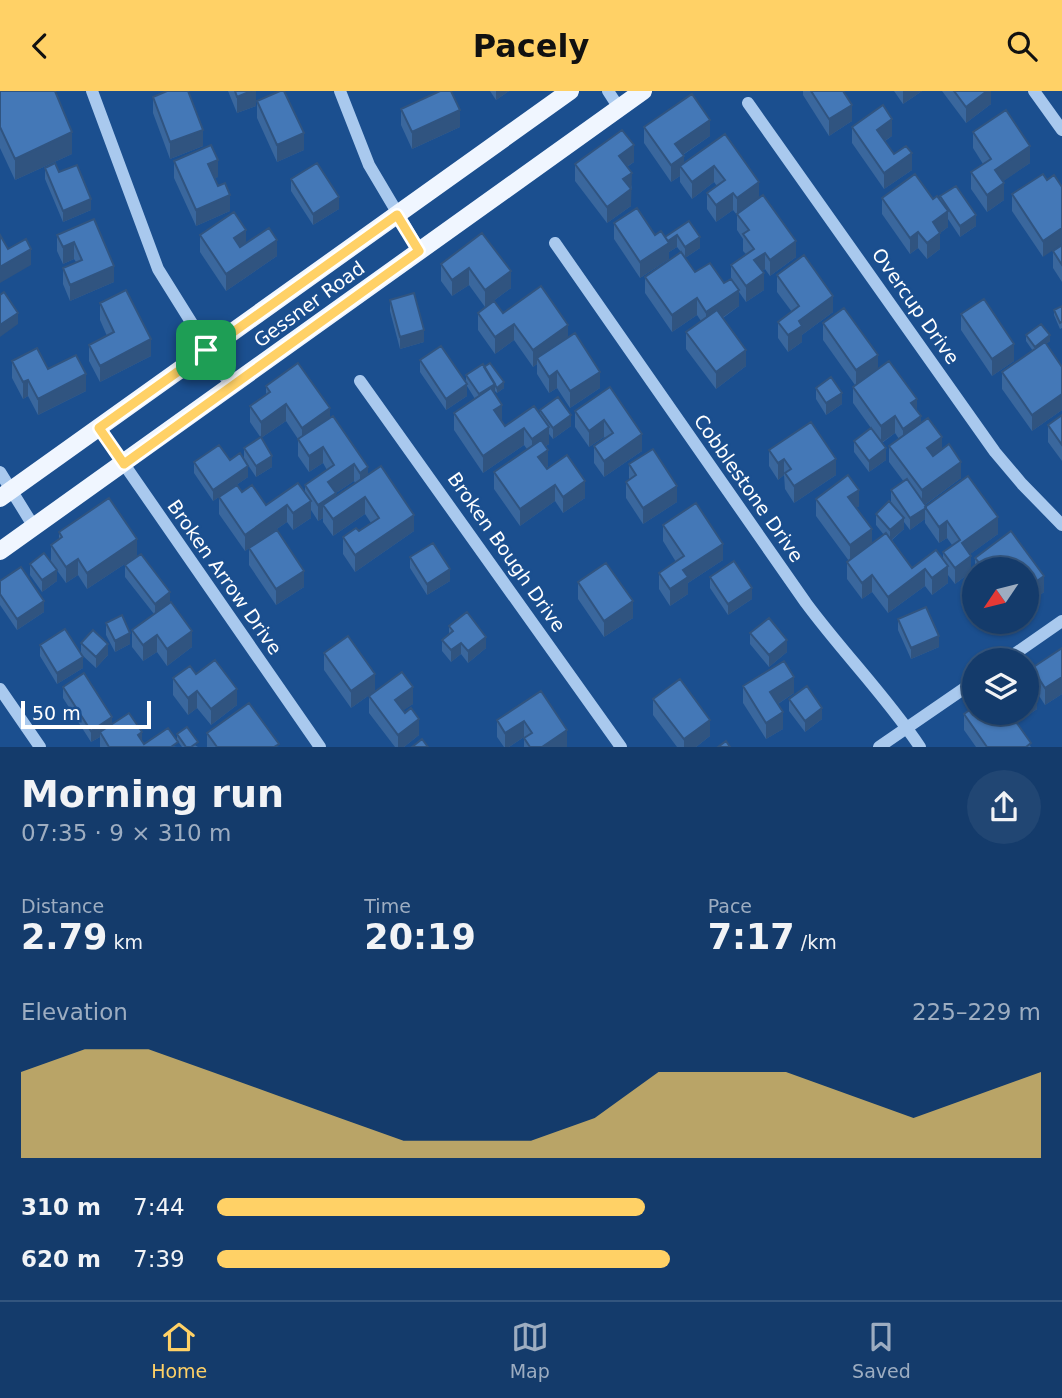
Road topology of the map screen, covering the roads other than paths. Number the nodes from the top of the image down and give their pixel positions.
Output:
1 (92, 91) edge
2 (340, 91) edge
3 (570, 91) edge
4 (608, 91) edge
5 (643, 91) edge
6 (1034, 91) edge
7 (748, 103) dead end
8 (619, 108) junction
9 (1062, 130) edge
10 (397, 215) junction
11 (555, 243) dead end
12 (419, 251) junction
13 (206, 350) junction
14 (360, 381) dead end
15 (231, 386) junction
16 (99, 428) junction
17 (124, 464) junction
18 (0, 472) edge
19 (5, 494) edge
20 (1062, 525) edge
21 (34, 527) junction
22 (0, 551) edge
23 (1062, 621) edge
24 (1023, 648) edge
25 (0, 689) edge
26 (962, 690) edge
27 (907, 728) junction
28 (40, 747) edge
29 (320, 747) edge
30 (621, 747) edge
31 (879, 747) edge
32 (920, 747) edge

1 - 13 street
2 - 10 street
3 - 10 main road, Gessner Road
4 - 8 street
5 - 8 main road, Gessner Road
6 - 9 street
7 - 20 street, Overcup Drive
8 - 12 main road, Gessner Road
10 - 12 street
10 - 13 main road, Gessner Road
11 - 27 street, Cobblestone Drive
12 - 15 main road, Gessner Road
13 - 15 street
13 - 16 main road, Gessner Road
14 - 30 street, Broken Bough Drive
15 - 17 main road, Gessner Road
16 - 17 street, Broken Arrow Drive
16 - 19 main road, Gessner Road
17 - 21 main road, Gessner Road
17 - 29 street, Broken Arrow Drive
18 - 19 street
19 - 21 street
21 - 22 main road, Gessner Road
23 - 24 street
25 - 28 street
26 - 27 street
27 - 31 street
27 - 32 street, Cobblestone Drive

